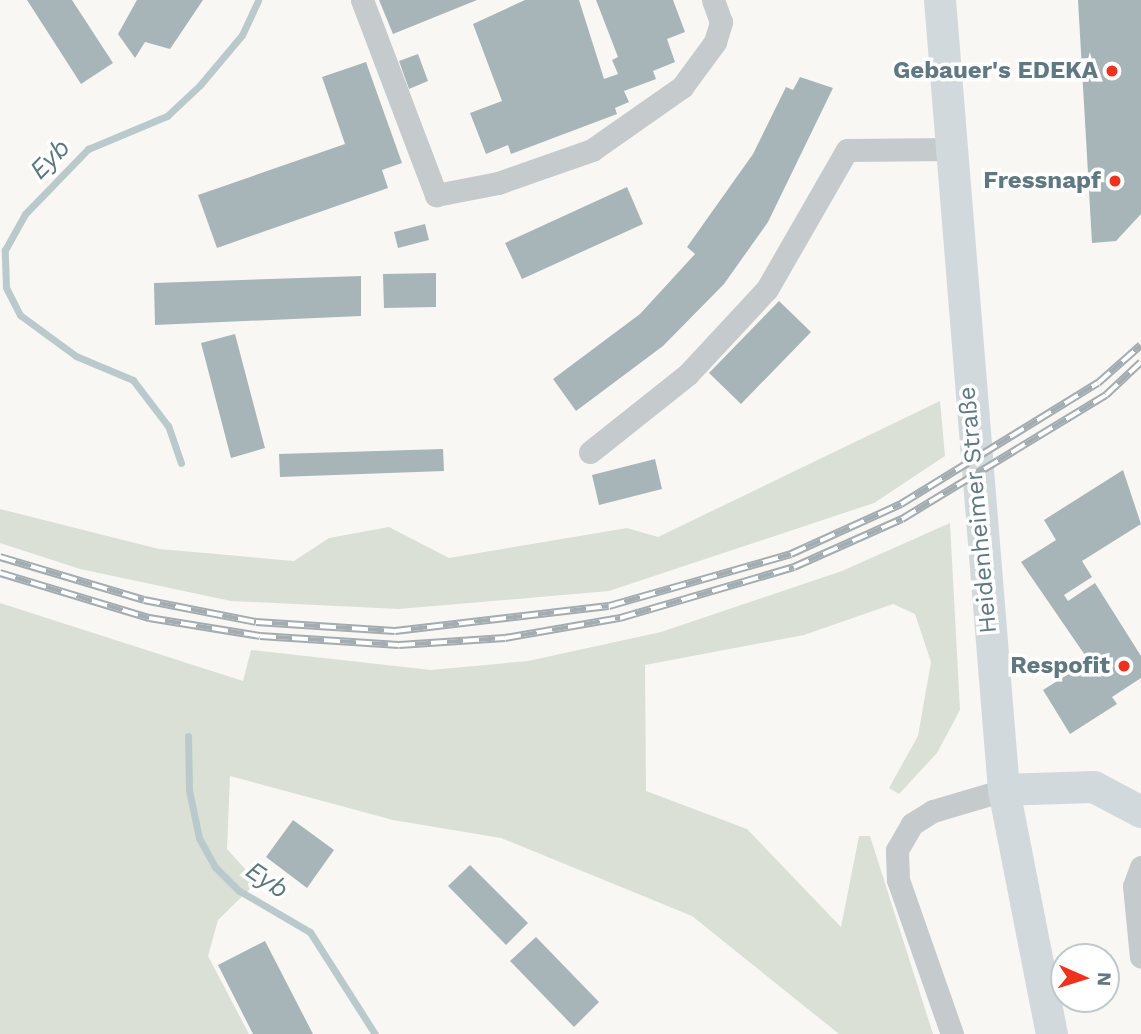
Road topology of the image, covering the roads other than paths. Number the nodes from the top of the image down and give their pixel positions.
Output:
1 (362, 0) edge
2 (713, 0) edge
3 (940, 0) edge
4 (952, 149) junction
5 (590, 452) dead end
6 (1004, 790) junction
7 (1141, 811) edge
8 (1141, 867) edge
9 (1141, 957) edge
10 (952, 1034) edge
11 (1052, 1034) edge

1 - 2 street
3 - 4 main road, Heidenheimer Straße
4 - 5 street
4 - 6 main road, Heidenheimer Straße
6 - 7 main road
6 - 10 street
6 - 11 main road, Heidenheimer Straße
8 - 9 street

